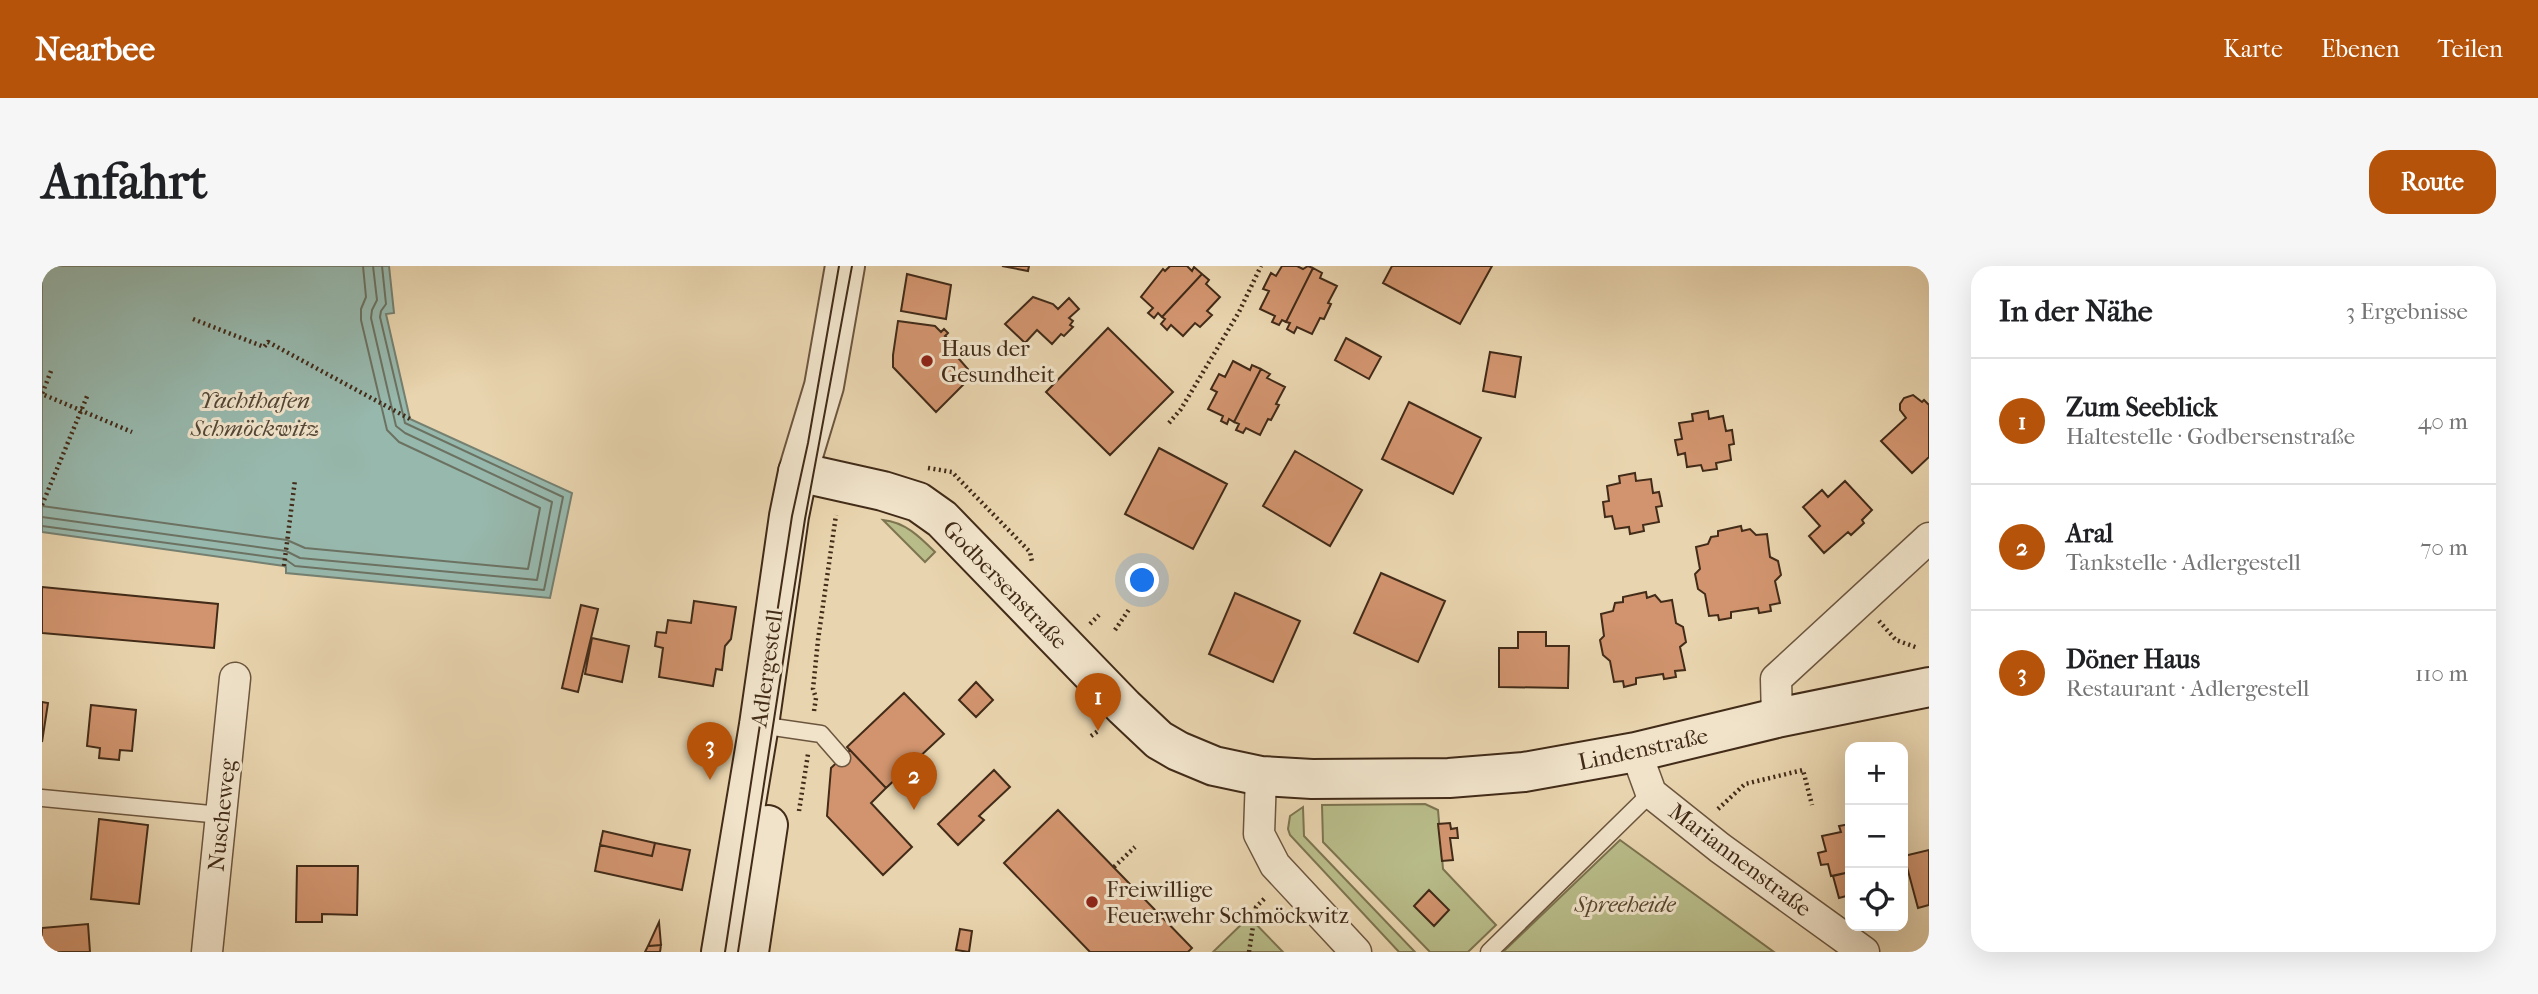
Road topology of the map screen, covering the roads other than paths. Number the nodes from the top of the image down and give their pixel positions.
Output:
1 (845, 266) edge
2 (810, 474) junction
3 (1929, 538) edge
4 (235, 678) dead end
5 (1929, 687) edge
6 (1777, 718) junction
7 (770, 726) junction
8 (1636, 752) junction
9 (842, 758) dead end
10 (1261, 776) junction
11 (1651, 793) junction
12 (42, 798) edge
13 (221, 815) junction
14 (206, 952) edge
15 (721, 952) edge
16 (749, 952) edge
17 (1356, 952) edge
18 (1489, 952) edge
19 (1864, 952) edge

1 - 2 main road, Adlergestell
2 - 7 main road, Adlergestell
2 - 10 main road, Godbersenstraße
3 - 6 street
4 - 13 street, Nuscheweg
5 - 6 main road, Lindenstraße
6 - 8 main road, Lindenstraße
7 - 9 lane
7 - 15 main road, Adlergestell
7 - 16 main road, Adlergestell
8 - 10 main road, Lindenstraße
8 - 11 street, Mariannenstraße
10 - 17 street
11 - 18 lane
11 - 19 street, Mariannenstraße
12 - 13 lane
13 - 14 street, Nuscheweg

